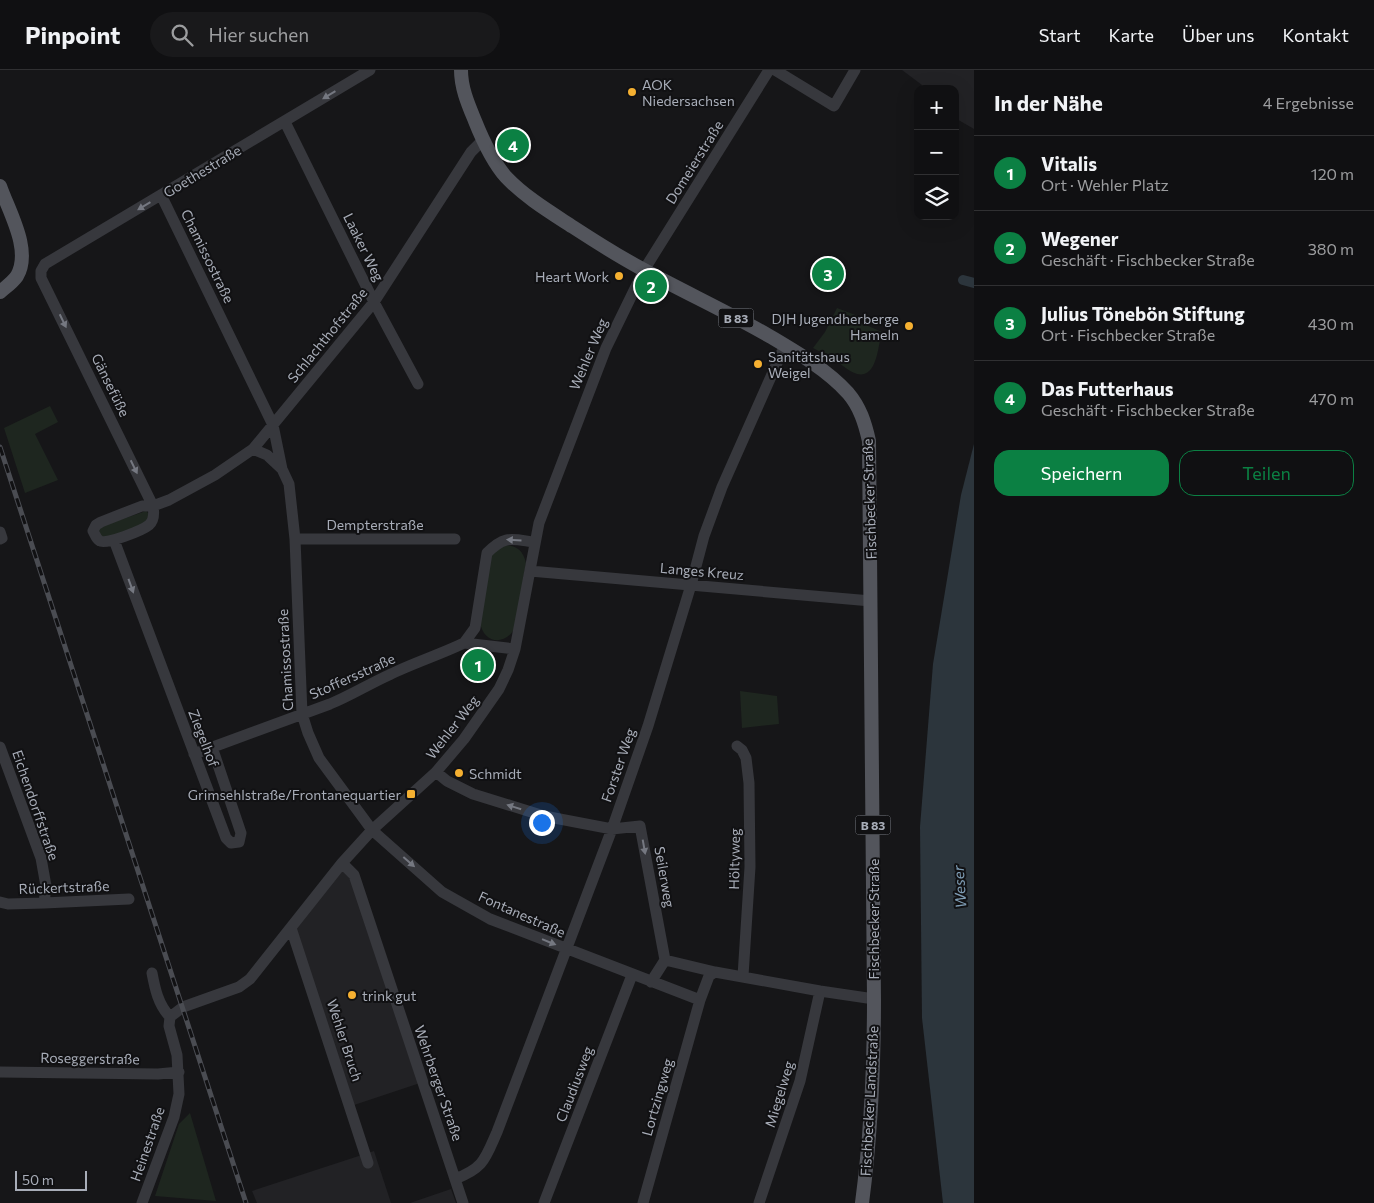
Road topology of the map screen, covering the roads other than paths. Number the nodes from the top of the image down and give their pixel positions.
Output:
1 (370, 70) edge
2 (461, 70) edge
3 (769, 70) edge
4 (775, 70) edge
5 (855, 70) edge
6 (285, 122) junction
7 (482, 140) junction
8 (0, 186) edge
9 (162, 195) junction
10 (644, 270) junction
11 (42, 278) joint
12 (0, 292) edge
13 (374, 302) junction
14 (785, 346) junction
15 (418, 384) dead end
16 (273, 424) junction
17 (253, 449) junction
18 (282, 469) junction
19 (153, 506) junction
20 (295, 539) junction
21 (455, 539) dead end
22 (114, 540) junction
23 (534, 542) junction
24 (530, 571) junction
25 (691, 585) junction
26 (871, 601) junction
27 (464, 643) junction
28 (514, 649) junction
29 (302, 714) junction
30 (737, 746) dead end
31 (0, 747) edge
32 (212, 747) junction
33 (194, 754) junction
34 (436, 772) junction
35 (612, 829) junction
36 (372, 830) junction
37 (342, 863) junction
38 (129, 899) dead end
39 (0, 902) edge
40 (44, 903) junction
41 (291, 928) junction
42 (567, 950) junction
43 (665, 960) junction
44 (715, 972) junction
45 (152, 973) dead end
46 (632, 975) junction
47 (743, 976) junction
48 (651, 982) junction
49 (820, 991) junction
50 (874, 999) junction
51 (700, 1000) junction
52 (170, 1017) junction
53 (0, 1072) edge
54 (179, 1072) junction
55 (368, 1163) dead end
56 (455, 1178) junction
57 (142, 1203) edge
58 (463, 1203) edge
59 (544, 1203) edge
60 (643, 1203) edge
61 (759, 1203) edge
62 (862, 1203) edge

1 -> 6 street, Goethestraße
2 - 7 main road, B 83
3 - 10 street, Domeierstraße
4 - 5 street
6 - 9 street, Goethestraße
6 - 13 street, Laaker Weg
7 - 10 main road, Fischbecker Straße / B 83
7 - 13 street, Schlachthofstraße
8 - 12 main road
9 -> 11 street, Goethestraße
9 - 16 street, Chamissostraße
10 - 14 main road, Fischbecker Straße / B 83
10 - 23 street, Wehler Weg
11 -> 19 street, Gänsefüße
13 - 15 street, Laaker Weg
13 - 16 street, Schlachthofstraße
14 - 25 street, Forster Weg
14 - 26 main road, Fischbecker Straße / B 83
16 - 17 street, Schlachthofstraße
16 - 18 street, Chamissostraße
17 - 18 street
17 - 19 street, Schlachthofstraße
18 - 20 street, Chamissostraße
19 - 22 street
19 - 22 street
20 - 21 street, Dempterstraße
20 - 29 street, Chamissostraße
22 -> 33 street, Ziegelhof
23 - 24 street, Wehler Weg
23 -> 27 street
24 - 25 street, Langes Kreuz
24 - 28 street, Wehler Weg
25 - 26 street, Langes Kreuz
25 - 35 street, Forster Weg
26 - 50 main road, Fischbecker Straße / B 83
27 - 28 street
27 - 29 street, Stoffersstraße
28 - 34 street, Wehler Weg
29 - 32 street, Stoffersstraße
29 - 36 street, Chamissostraße
30 - 47 street, Höltyweg
31 - 40 street, Eichendorffstraße
32 - 33 street, Stoffersstraße
32 - 33 street, Ziegelhof
35 -> 34 street
34 - 36 street, Wehler Weg
35 - 42 street, Forster Weg
35 -> 43 street, Seilerweg
36 - 37 street, Wehler Weg
36 -> 42 street, Fontanestraße
37 - 41 street, Wehler Weg
37 - 56 street, Wehrberger Straße
38 - 40 street, Rückertstraße
39 - 40 street, Rückertstraße
41 - 52 street, Wehler Weg
41 - 55 street, Wehler Bruch
42 - 46 street, Fontanestraße
42 - 56 street, Forster Weg
43 - 44 street
43 - 48 street
44 - 47 street
44 - 51 street
45 - 52 street
46 - 48 street, Fontanestraße
46 - 59 street, Claudiusweg
47 - 49 street
48 - 51 street, Fontanestraße
49 - 50 street
49 - 61 street, Miegelweg
50 - 62 main road, Fischbecker Landstraße / B 83
51 - 60 street, Lortzingweg
52 - 54 street, Heinestraße
53 - 54 street, Roseggerstraße
54 - 57 street, Heinestraße
56 - 58 street, Wehrberger Straße

